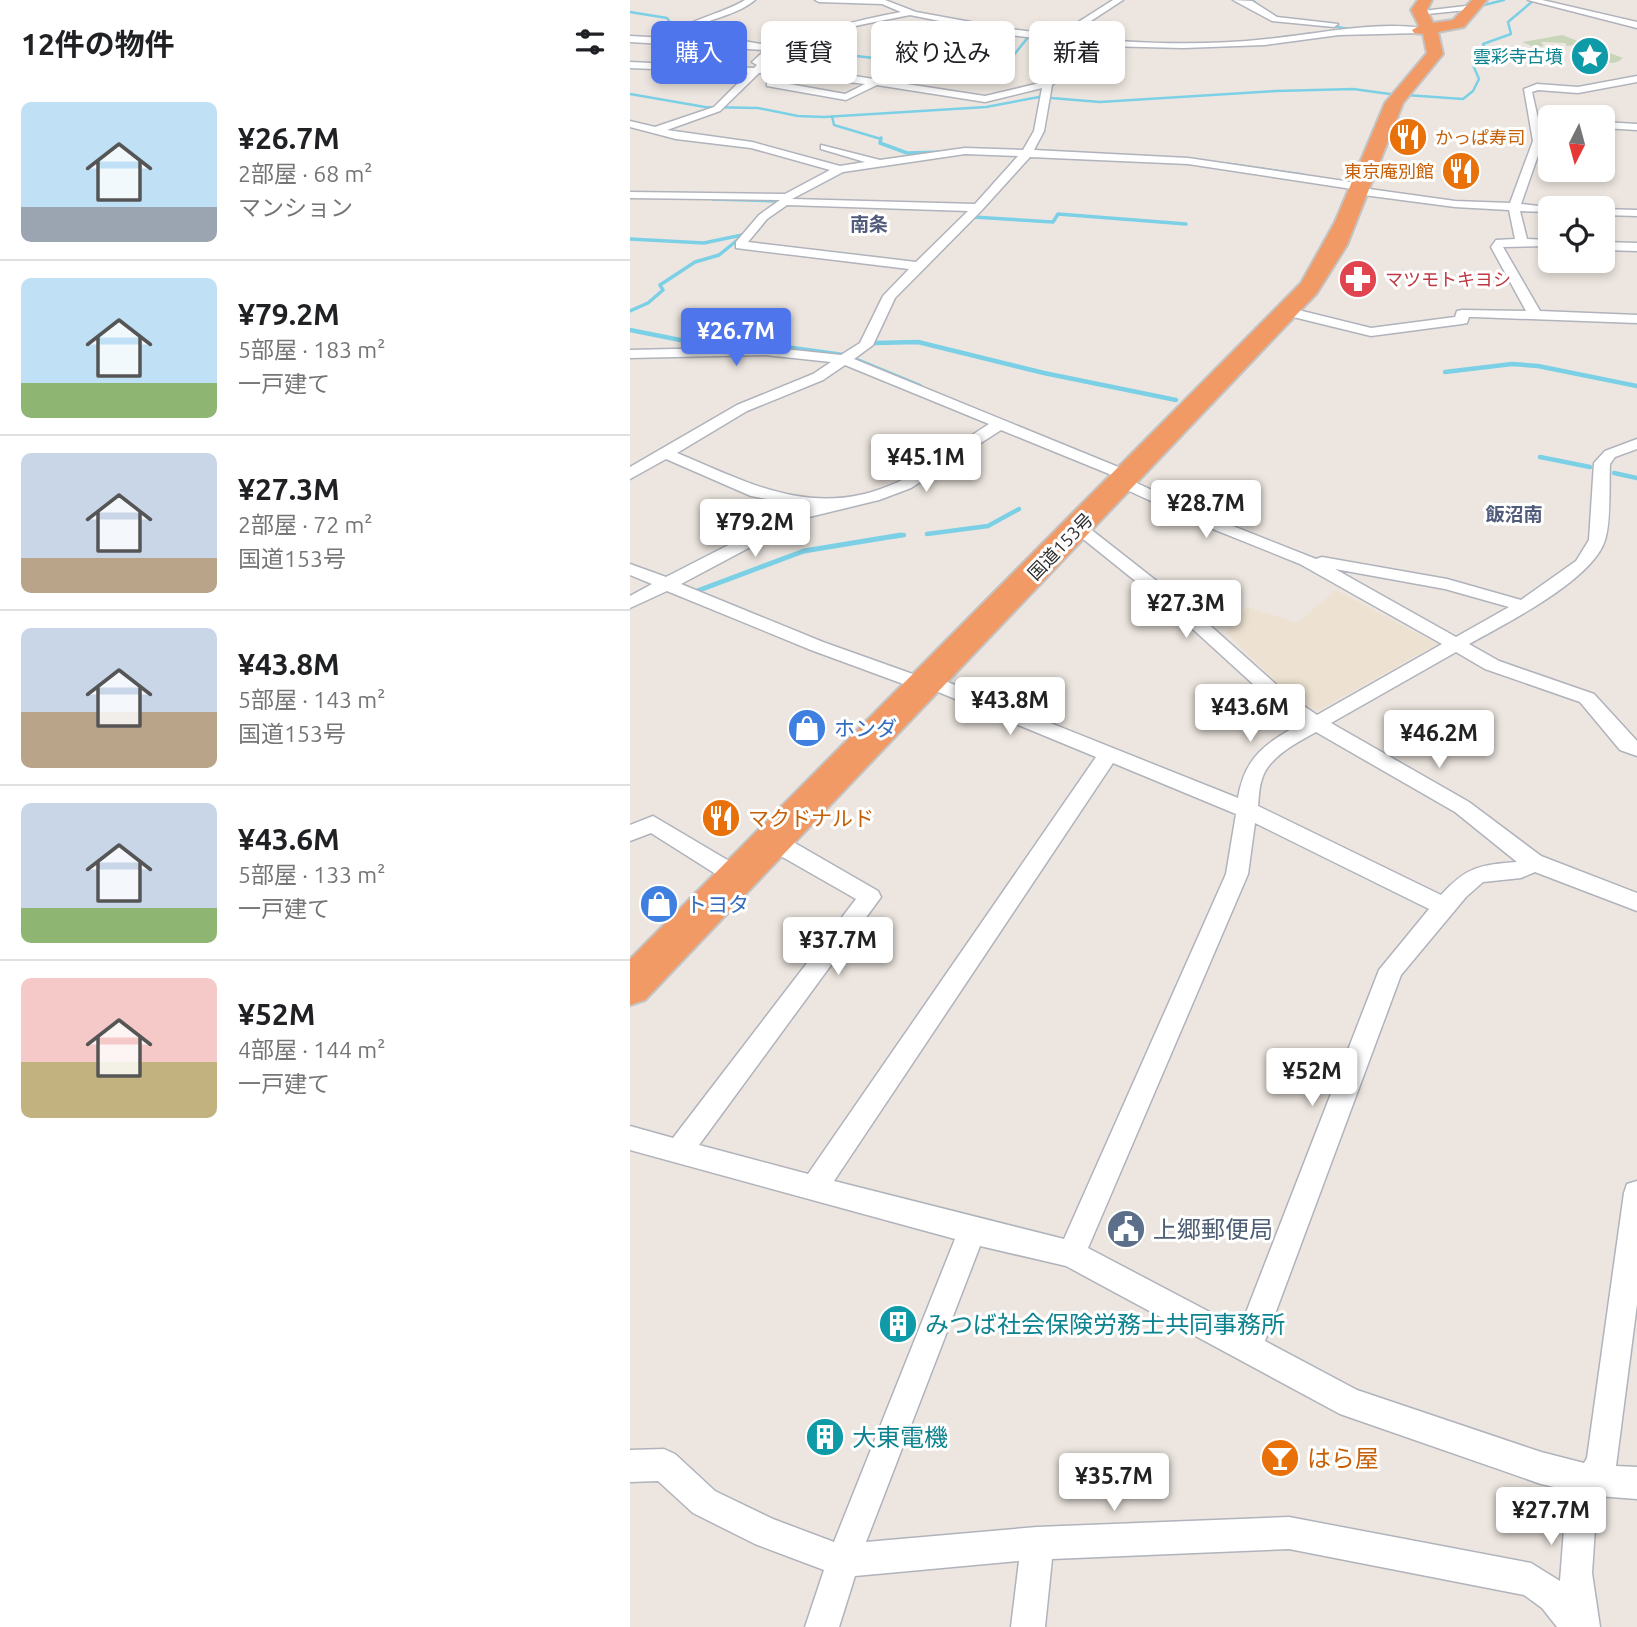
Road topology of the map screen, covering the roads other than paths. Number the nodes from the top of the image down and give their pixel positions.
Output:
1 (751, 0) edge
2 (819, 0) edge
3 (1119, 0) edge
4 (1237, 0) edge
5 (1410, 0) edge
6 (1534, 0) edge
7 (876, 1) edge
8 (1477, 4) edge
9 (1426, 5) edge
10 (909, 13) junction
11 (706, 21) edge
12 (854, 21) edge
13 (1086, 21) edge
14 (857, 24) edge
15 (1637, 25) edge
16 (1424, 30) junction
17 (1367, 31) junction
18 (1029, 34) edge
19 (630, 39) edge
20 (651, 41) edge
21 (1125, 44) edge
22 (747, 45) edge
23 (651, 53) edge
24 (630, 64) edge
25 (761, 64) edge
26 (754, 69) junction
27 (761, 69) edge
28 (1637, 79) edge
29 (770, 84) edge
30 (872, 84) edge
31 (889, 84) edge
32 (1047, 84) joint
33 (630, 124) edge
34 (1615, 126) edge
35 (1637, 127) edge
36 (659, 130) junction
37 (630, 139) edge
38 (825, 148) dead end
39 (1027, 153) junction
40 (881, 164) junction
41 (840, 169) junction
42 (1357, 189) junction
43 (630, 195) edge
44 (786, 199) junction
45 (978, 208) junction
46 (1514, 208) junction
47 (1538, 209) edge
48 (1615, 212) edge
49 (1637, 213) edge
50 (1522, 242) junction
51 (1538, 243) edge
52 (1615, 246) edge
53 (1637, 247) edge
54 (917, 266) junction
55 (1286, 312) junction
56 (1535, 314) junction
57 (1637, 319) edge
58 (630, 354) edge
59 (845, 360) junction
60 (998, 425) junction
61 (1637, 444) edge
62 (665, 453) junction
63 (630, 474) edge
64 (1124, 479) junction
65 (831, 505) junction
66 (1078, 527) junction
67 (1306, 559) junction
68 (630, 569) edge
69 (667, 584) junction
70 (630, 603) edge
71 (1524, 606) junction
72 (1456, 644) junction
73 (926, 683) junction
74 (1315, 723) junction
75 (1637, 748) edge
76 (1107, 756) junction
77 (1245, 809) junction
78 (630, 833) edge
79 (773, 841) junction
80 (1533, 862) junction
81 (738, 877) junction
82 (1637, 902) edge
83 (1445, 907) junction
84 (630, 987) edge
85 (630, 1138) edge
86 (678, 1151) junction
87 (813, 1189) junction
88 (1637, 1193) edge
89 (972, 1231) junction
90 (1071, 1254) junction
91 (1247, 1349) junction
92 (630, 1466) edge
93 (1590, 1480) junction
94 (1637, 1483) edge
95 (1037, 1542) junction
96 (842, 1561) junction
97 (822, 1627) edge
98 (1028, 1627) edge
99 (1580, 1627) edge

1 - 11 street
2 - 7 street
3 - 13 street
4 - 17 street
5 - 16 highway, 国道153号
6 - 15 street
7 - 10 street
7 - 12 street
8 - 9 street
8 - 16 highway
9 - 16 highway, 国道153号
10 - 14 street
10 - 18 street
16 - 17 street
16 - 42 highway, 国道153号
17 - 21 street
19 - 20 street
22 - 26 street
23 - 24 street
24 - 26 street
25 - 26 street
26 - 27 street
26 - 36 street
28 - 46 street
29 - 30 street
31 - 32 street
32 - 39 street
33 - 36 street
34 - 35 street
36 - 37 street
36 - 41 street
38 - 40 street
39 - 40 street
39 - 42 street
39 - 45 street
40 - 41 street
41 - 44 street
42 - 46 street
42 - 55 highway, 国道153号
43 - 44 street
44 - 45 street
44 - 54 street
45 - 54 street
46 - 47 street
46 - 50 street
48 - 49 street
50 - 51 street
50 - 56 street
52 - 53 street
54 - 59 street
55 - 56 street
55 - 64 highway, 国道153号
56 - 57 street
58 - 59 street
59 - 60 street
59 - 62 street
60 - 64 street
60 - 65 street
61 - 71 street
62 - 63 street
62 - 65 street
64 - 66 highway, 国道153号
64 - 67 street
65 - 69 street
66 - 73 highway, 国道153号
66 - 74 street
67 - 71 street
67 - 72 street
68 - 69 street
69 - 70 street
69 - 73 street
71 - 72 street
72 - 74 street
72 - 75 street
73 - 76 street
73 - 79 highway, 国道153号
74 - 77 street
74 - 80 street
76 - 77 street
76 - 87 street
77 - 83 street
77 - 90 street
78 - 81 street
79 - 81 highway, 国道153号
79 - 86 street
80 - 82 street
80 - 83 street
81 - 84 highway, 国道153号
83 - 91 street
85 - 86 street
86 - 87 street
87 - 89 street
88 - 93 street
89 - 90 street
89 - 96 street
90 - 91 street
91 - 93 street
92 - 96 street
93 - 94 street
93 - 99 street
95 - 96 street
95 - 98 street
95 - 99 street
96 - 97 street

